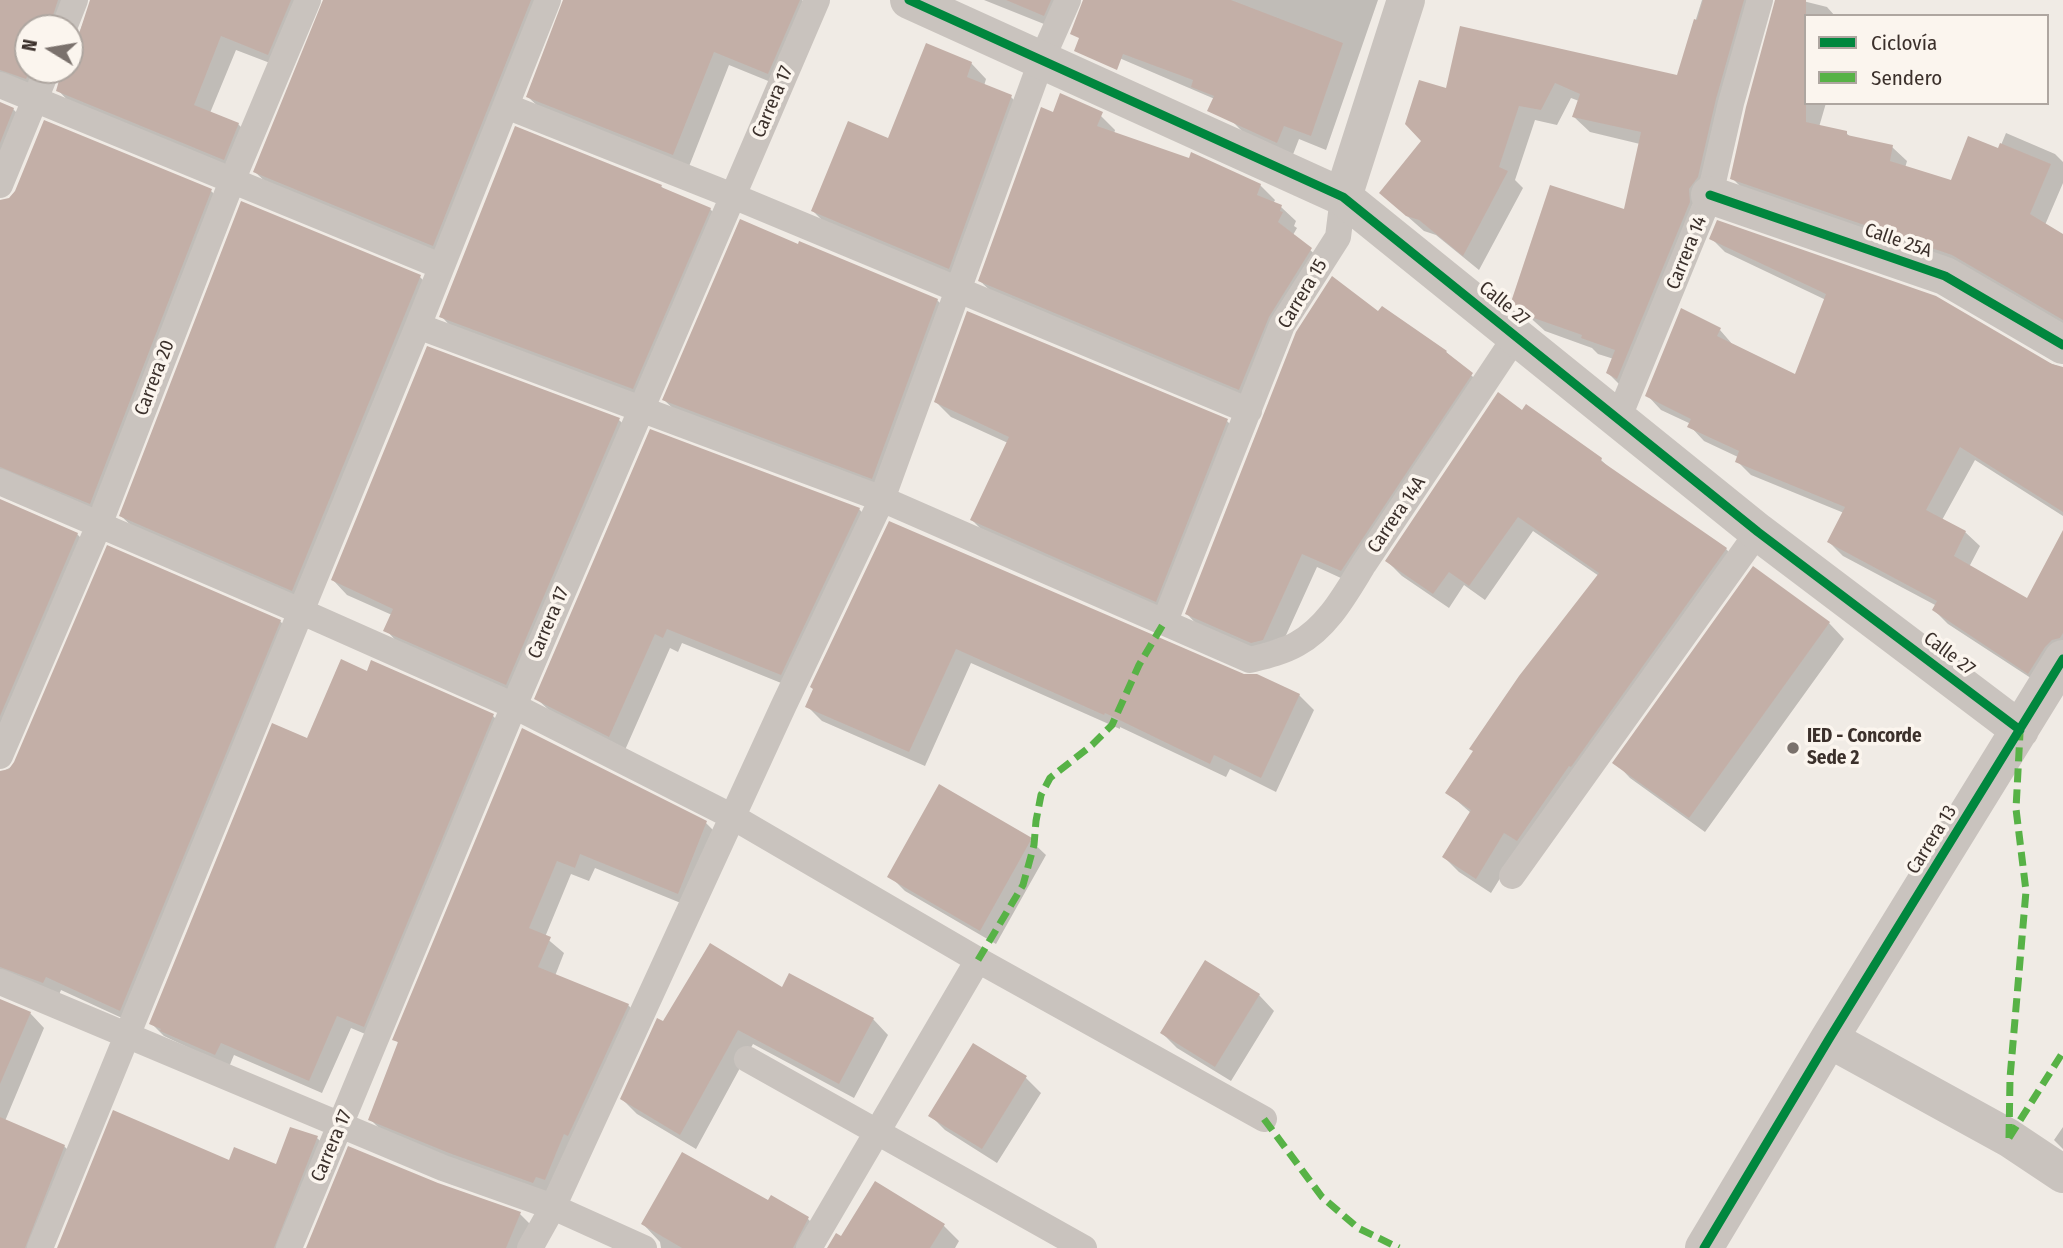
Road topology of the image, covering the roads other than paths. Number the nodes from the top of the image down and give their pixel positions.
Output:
1 (308, 0) edge
2 (548, 0) edge
3 (817, 0) edge
4 (909, 0) edge
5 (1068, 0) edge
6 (1406, 0) edge
7 (1760, 0) edge
8 (1042, 59) junction
9 (42, 84) edge
10 (0, 85) edge
11 (36, 99) junction
12 (506, 106) junction
13 (232, 181) junction
14 (0, 186) edge
15 (1710, 195) junction
16 (733, 196) junction
17 (1343, 197) junction
18 (440, 266) junction
19 (959, 292) junction
20 (418, 326) junction
21 (1516, 336) junction
22 (2063, 345) edge
23 (640, 408) junction
24 (1249, 411) junction
25 (1618, 419) junction
26 (0, 482) edge
27 (883, 499) junction
28 (99, 525) junction
29 (1758, 532) junction
30 (300, 611) junction
31 (1165, 621) junction
32 (2063, 659) edge
33 (514, 706) junction
34 (2021, 730) junction
35 (0, 756) edge
36 (733, 817) junction
37 (1512, 876) dead end
38 (978, 960) junction
39 (0, 982) edge
40 (127, 1036) junction
41 (1829, 1038) junction
42 (747, 1059) dead end
43 (1264, 1119) dead end
44 (342, 1125) junction
45 (878, 1132) junction
46 (2063, 1174) edge
47 (553, 1207) junction
48 (40, 1248) edge
49 (289, 1248) edge
50 (530, 1248) edge
51 (644, 1248) edge
52 (809, 1248) edge
53 (1084, 1248) edge
54 (1704, 1248) edge

1 - 13 lane, Carrera 20
2 - 12 lane
3 - 16 lane, Carrera 17
4 - 8 street, Calle 27
5 - 8 lane
6 - 17 street, Carrera 15
7 - 15 lane, Carrera 14
8 - 17 street, Calle 27
8 - 19 lane
9 - 11 lane
10 - 11 lane
11 - 13 lane
11 - 14 lane
12 - 16 lane
12 - 18 lane
13 - 18 lane
13 - 28 lane, Carrera 20
15 - 22 street, Calle 25A
15 - 25 lane, Carrera 14
16 - 19 lane
16 - 23 lane, Carrera 17
17 - 21 street, Calle 27
17 - 24 lane, Carrera 15
18 - 20 lane
19 - 24 lane
19 - 27 lane
20 - 23 lane
20 - 30 lane
21 - 25 street, Calle 27
21 - 31 lane, Carrera 14A
23 - 27 lane
23 - 33 lane, Carrera 17
24 - 31 lane, Carrera 15
25 - 29 street, Calle 27
26 - 28 lane
27 - 31 lane
27 - 36 lane
28 - 30 lane
28 - 35 lane, Carrera 20
29 - 34 street, Calle 27
29 - 37 lane
30 - 33 lane
30 - 40 lane
32 - 34 street, Carrera 13
33 - 36 lane
33 - 44 lane, Carrera 17
34 - 41 street, Carrera 13
36 - 38 lane
36 - 47 lane
38 - 43 lane
38 - 45 lane
39 - 40 lane
40 - 44 lane
40 - 48 lane
41 - 46 street
41 - 54 street, Carrera 13
42 - 45 lane
44 - 47 lane
44 - 49 lane, Carrera 17
45 - 52 lane
45 - 53 lane
47 - 50 lane
47 - 51 lane

